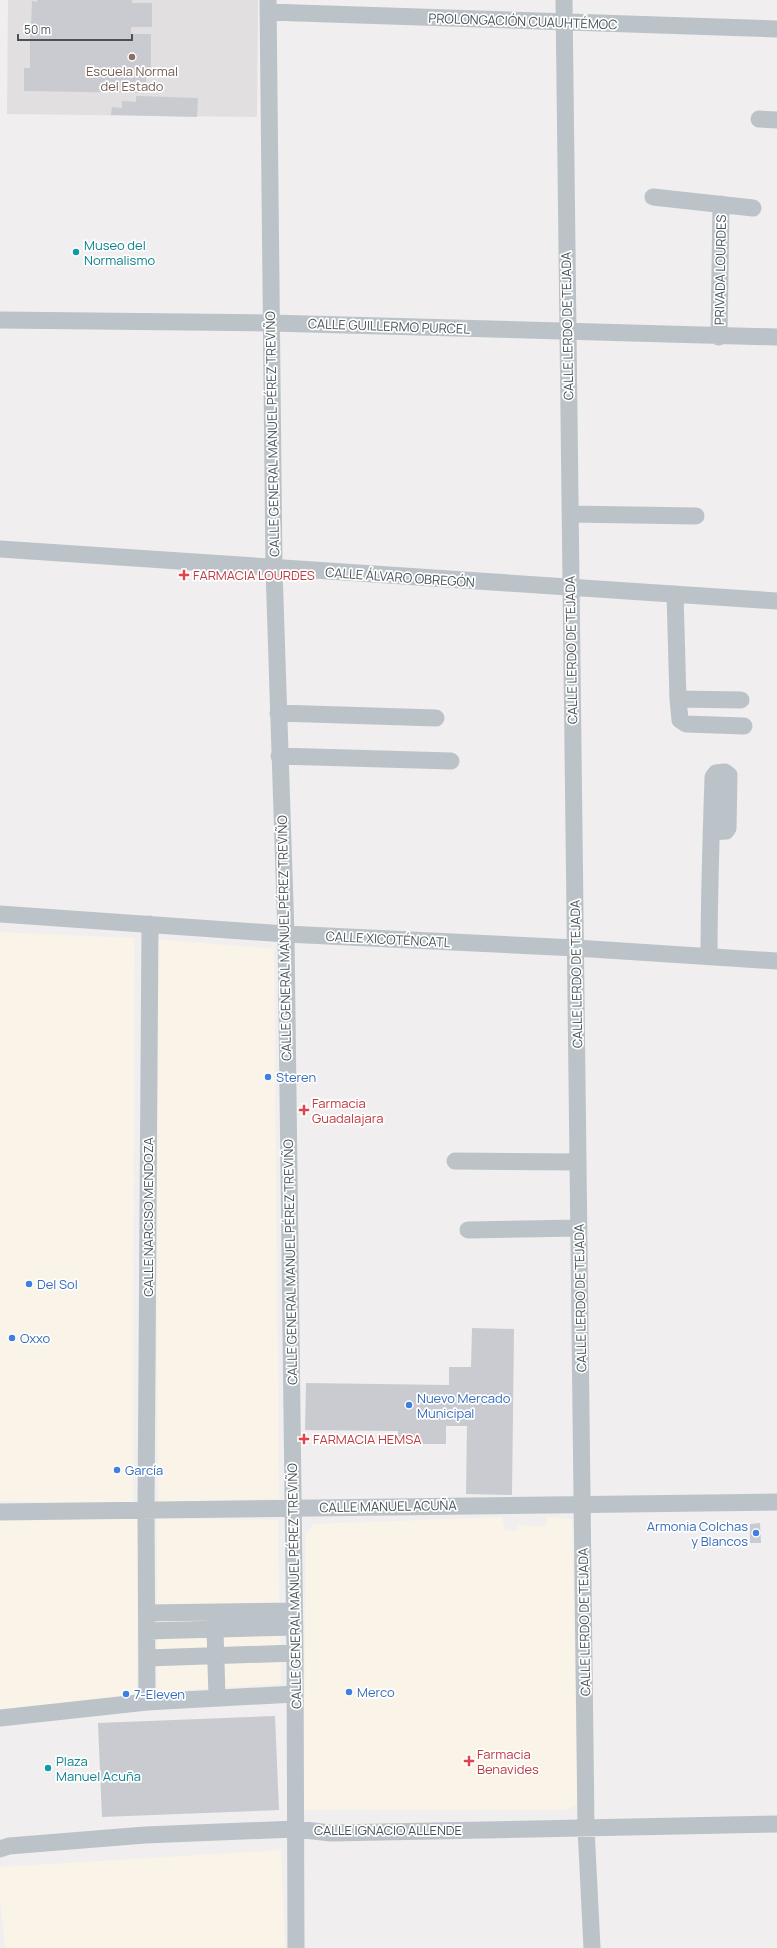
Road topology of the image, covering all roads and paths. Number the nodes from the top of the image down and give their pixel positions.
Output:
1 (564, 0) edge
2 (268, 6) edge
3 (563, 23) junction
4 (777, 29) edge
5 (759, 119) dead end
6 (777, 120) edge
7 (653, 197) dead end
8 (721, 204) junction
9 (753, 208) dead end
10 (0, 320) edge
11 (271, 323) junction
12 (567, 331) junction
13 (719, 337) junction
14 (777, 337) edge
15 (570, 514) junction
16 (696, 516) dead end
17 (0, 549) edge
18 (274, 568) junction
19 (570, 588) junction
20 (675, 594) junction
21 (777, 601) edge
22 (678, 699) junction
23 (741, 700) dead end
24 (278, 713) junction
25 (436, 718) dead end
26 (744, 726) dead end
27 (279, 756) junction
28 (451, 761) dead end
29 (712, 832) dead end
30 (0, 914) edge
31 (150, 924) junction
32 (286, 934) junction
33 (576, 948) junction
34 (709, 957) junction
35 (777, 961) edge
36 (455, 1161) dead end
37 (578, 1162) junction
38 (579, 1228) junction
39 (468, 1230) dead end
40 (777, 1502) edge
41 (583, 1504) junction
42 (292, 1507) junction
43 (146, 1509) junction
44 (0, 1512) edge
45 (147, 1613) junction
46 (294, 1619) junction
47 (215, 1630) junction
48 (147, 1631) junction
49 (295, 1653) junction
50 (216, 1656) junction
51 (147, 1658) junction
52 (295, 1694) junction
53 (217, 1697) junction
54 (147, 1702) junction
55 (0, 1718) edge
56 (777, 1824) edge
57 (586, 1828) junction
58 (295, 1829) junction
59 (0, 1849) edge
60 (296, 1948) edge
61 (592, 1948) edge

1 - 3 street, CALLE LERDO DE TEJADA
2 - 3 street, PROLONGACIÓN CUAUHTÉMOC
2 - 11 street, CALLE GENERAL MANUEL PÉREZ TREVIÑO
3 - 4 street, PROLONGACIÓN CUAUHTÉMOC
3 - 12 street, CALLE LERDO DE TEJADA
5 - 6 street
7 - 8 street, PRIVADA LOURDES
8 - 9 street, PRIVADA LOURDES
8 - 13 street, PRIVADA LOURDES
10 - 11 street, CALLE GUILLERMO PURCEL
11 - 12 street, CALLE GUILLERMO PURCEL
11 - 18 street, CALLE GENERAL MANUEL PÉREZ TREVIÑO
12 - 13 street, CALLE GUILLERMO PURCEL
12 - 15 street, CALLE LERDO DE TEJADA
13 - 14 street, CALLE GUILLERMO PURCEL
15 - 16 street
15 - 19 street, CALLE LERDO DE TEJADA
17 - 18 street, CALLE ÁLVARO OBREGÓN
18 - 19 street, CALLE ÁLVARO OBREGÓN
18 - 24 street, CALLE GENERAL MANUEL PÉREZ TREVIÑO
19 - 20 street, CALLE ÁLVARO OBREGÓN
19 - 33 street, CALLE LERDO DE TEJADA
20 - 21 street, CALLE ÁLVARO OBREGÓN
20 - 22 street
22 - 23 street
22 - 26 street
24 - 25 street
24 - 27 street, CALLE GENERAL MANUEL PÉREZ TREVIÑO
27 - 28 street
27 - 32 street, CALLE GENERAL MANUEL PÉREZ TREVIÑO
29 - 34 street
30 - 31 street, CALLE XICOTÉNCATL
31 - 32 street, CALLE XICOTÉNCATL
31 - 43 street, CALLE NARCISO MENDOZA
32 - 33 street, CALLE XICOTÉNCATL
32 - 42 street, CALLE GENERAL MANUEL PÉREZ TREVIÑO
33 - 34 street, CALLE XICOTÉNCATL
33 - 37 street, CALLE LERDO DE TEJADA
34 - 35 street, CALLE XICOTÉNCATL
36 - 37 street
37 - 38 street, CALLE LERDO DE TEJADA
38 - 39 street
38 - 41 street, CALLE LERDO DE TEJADA
40 - 41 street, CALLE MANUEL ACUÑA
41 - 42 street, CALLE MANUEL ACUÑA
41 - 57 street, CALLE LERDO DE TEJADA
42 - 43 street, CALLE MANUEL ACUÑA
42 - 46 street, CALLE GENERAL MANUEL PÉREZ TREVIÑO
43 - 44 street, CALLE MANUEL ACUÑA
43 - 45 street, CALLE NARCISO MENDOZA
45 - 46 street
45 - 48 street, CALLE NARCISO MENDOZA
46 - 47 street
46 - 49 street, CALLE GENERAL MANUEL PÉREZ TREVIÑO
47 - 48 street
47 - 50 street
48 - 51 street, CALLE NARCISO MENDOZA
49 - 50 street
49 - 52 street, CALLE GENERAL MANUEL PÉREZ TREVIÑO
50 - 51 street
50 - 53 street
51 - 54 street, CALLE NARCISO MENDOZA
52 - 53 street
52 - 58 street, CALLE GENERAL MANUEL PÉREZ TREVIÑO
53 - 54 street
54 - 55 street
56 - 57 street, CALLE IGNACIO ALLENDE
57 - 58 street, CALLE IGNACIO ALLENDE
57 - 61 street, CALLE LERDO DE TEJADA
58 - 59 street, CALLE IGNACIO ALLENDE
58 - 60 street, CALLE GENERAL MANUEL PÉREZ TREVIÑO

